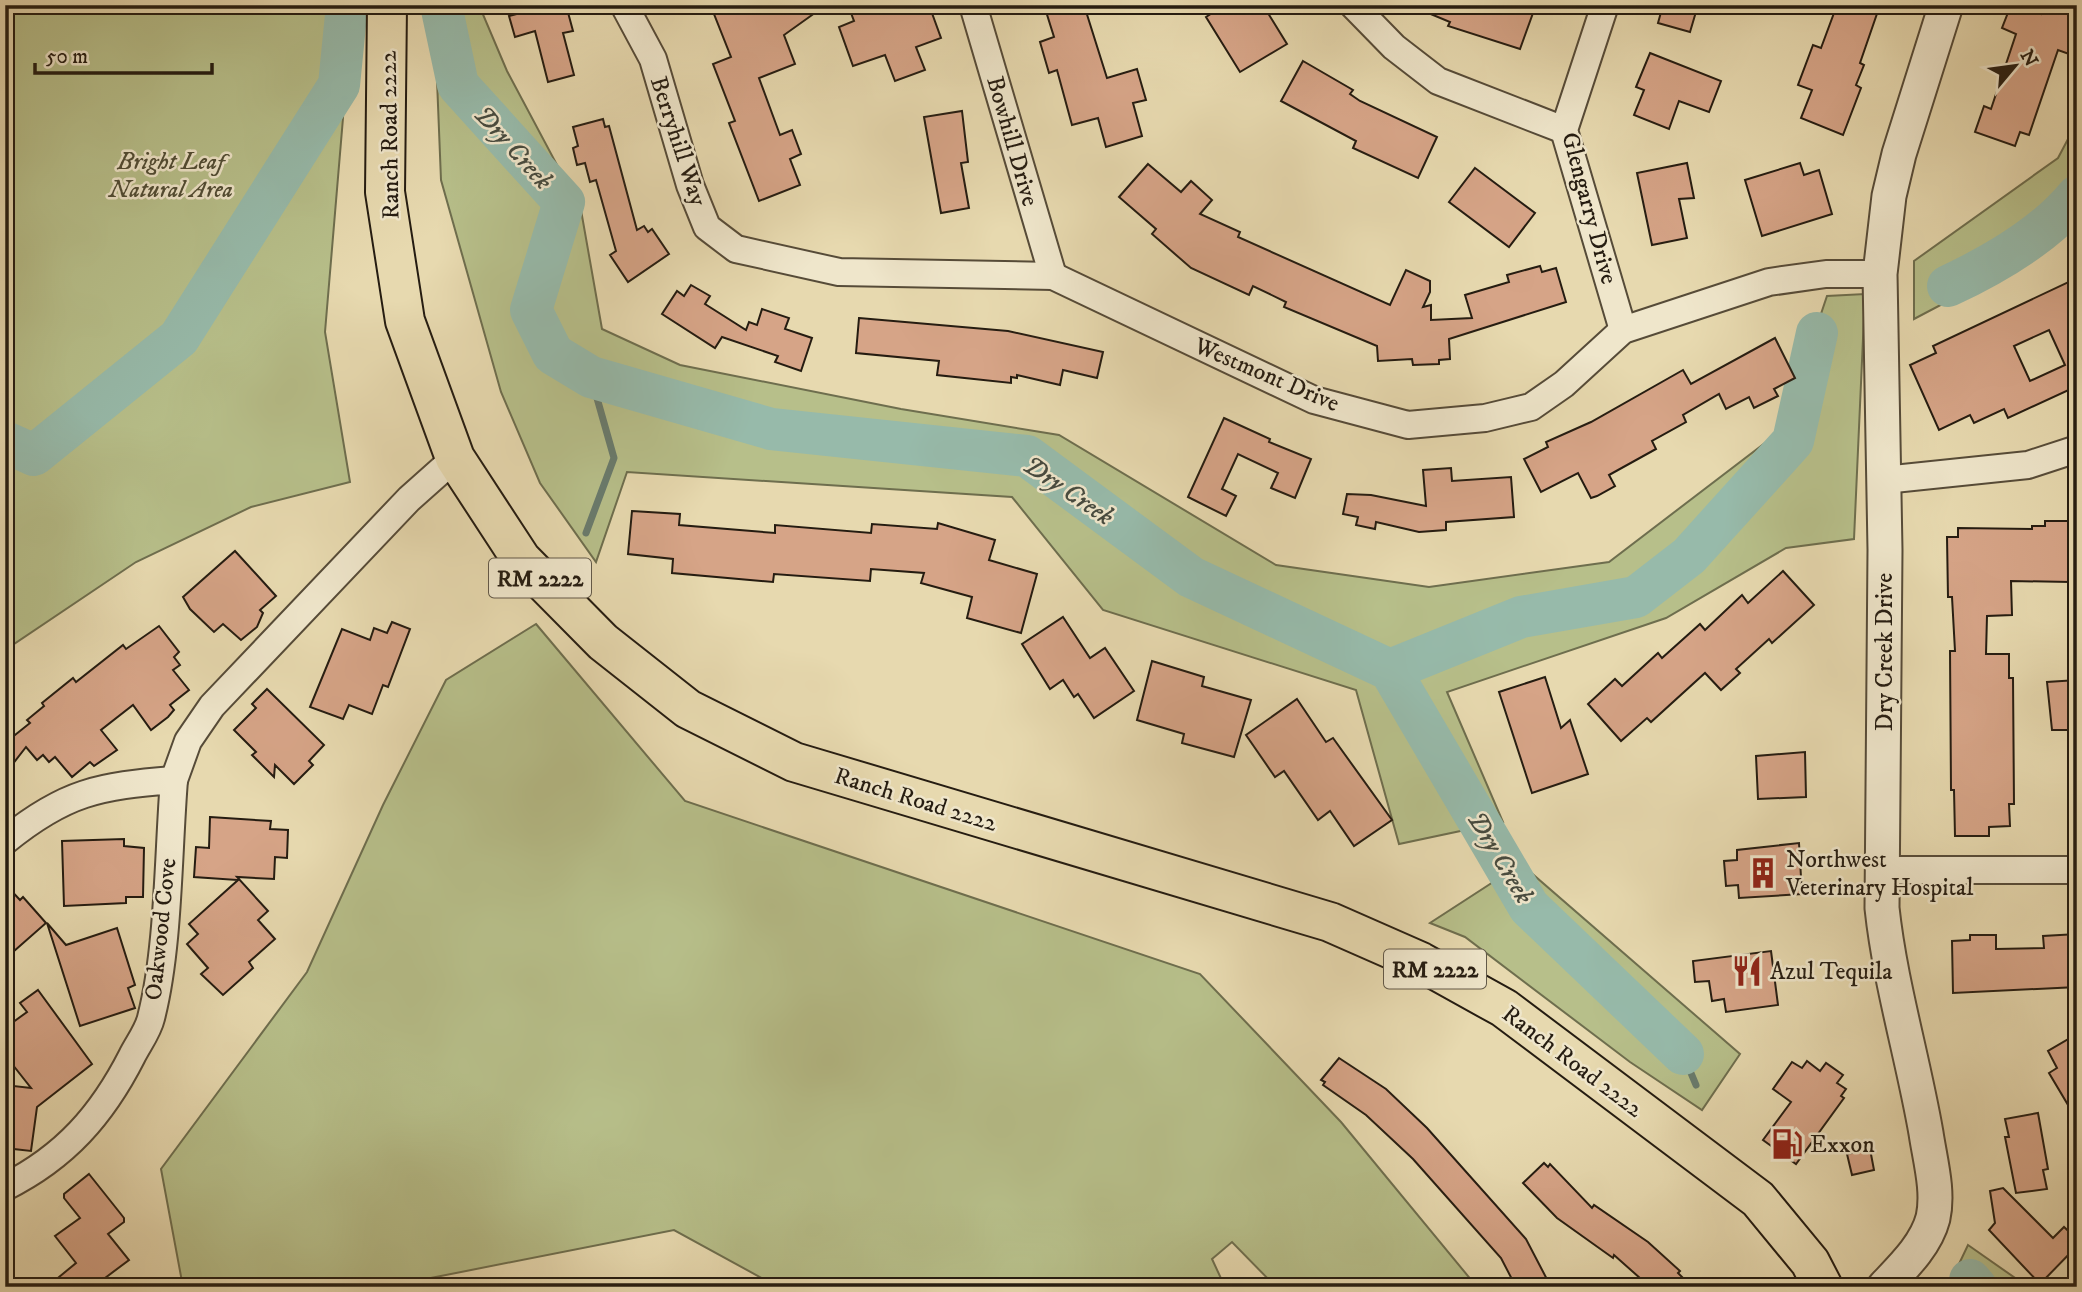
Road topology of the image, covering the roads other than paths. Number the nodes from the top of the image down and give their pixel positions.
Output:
1 (387, 5) edge
2 (624, 5) edge
3 (973, 5) edge
4 (1353, 5) edge
5 (1605, 5) edge
6 (1946, 5) edge
7 (1564, 130) junction
8 (839, 272) joint
9 (1880, 274) junction
10 (1053, 276) junction
11 (1623, 330) junction
12 (2077, 449) edge
13 (455, 458) junction
14 (1884, 480) junction
15 (174, 780) junction
16 (5, 841) edge
17 (1882, 870) junction
18 (2077, 870) edge
19 (5, 1187) edge
20 (1823, 1287) edge
21 (1884, 1287) edge

1 - 13 main road, Ranch Road 2222 / RM 2222
2 - 8 street, Berryhill Way
3 - 10 street, Bowhill Drive
4 - 7 street
5 - 7 street, Glengarry Drive
6 - 9 street, Dry Creek Drive
7 - 11 street, Glengarry Drive
8 - 10 street, Westmont Drive
9 - 11 street, Westmont Drive
9 - 14 street, Dry Creek Drive
10 - 11 street, Westmont Drive
12 - 14 street
13 - 15 street, Oakwood Cove
13 - 20 main road, Ranch Road 2222 / RM 2222
14 - 17 street, Dry Creek Drive
15 - 16 street
15 - 19 street, Oakwood Cove
17 - 18 street
17 - 21 street, Dry Creek Drive

